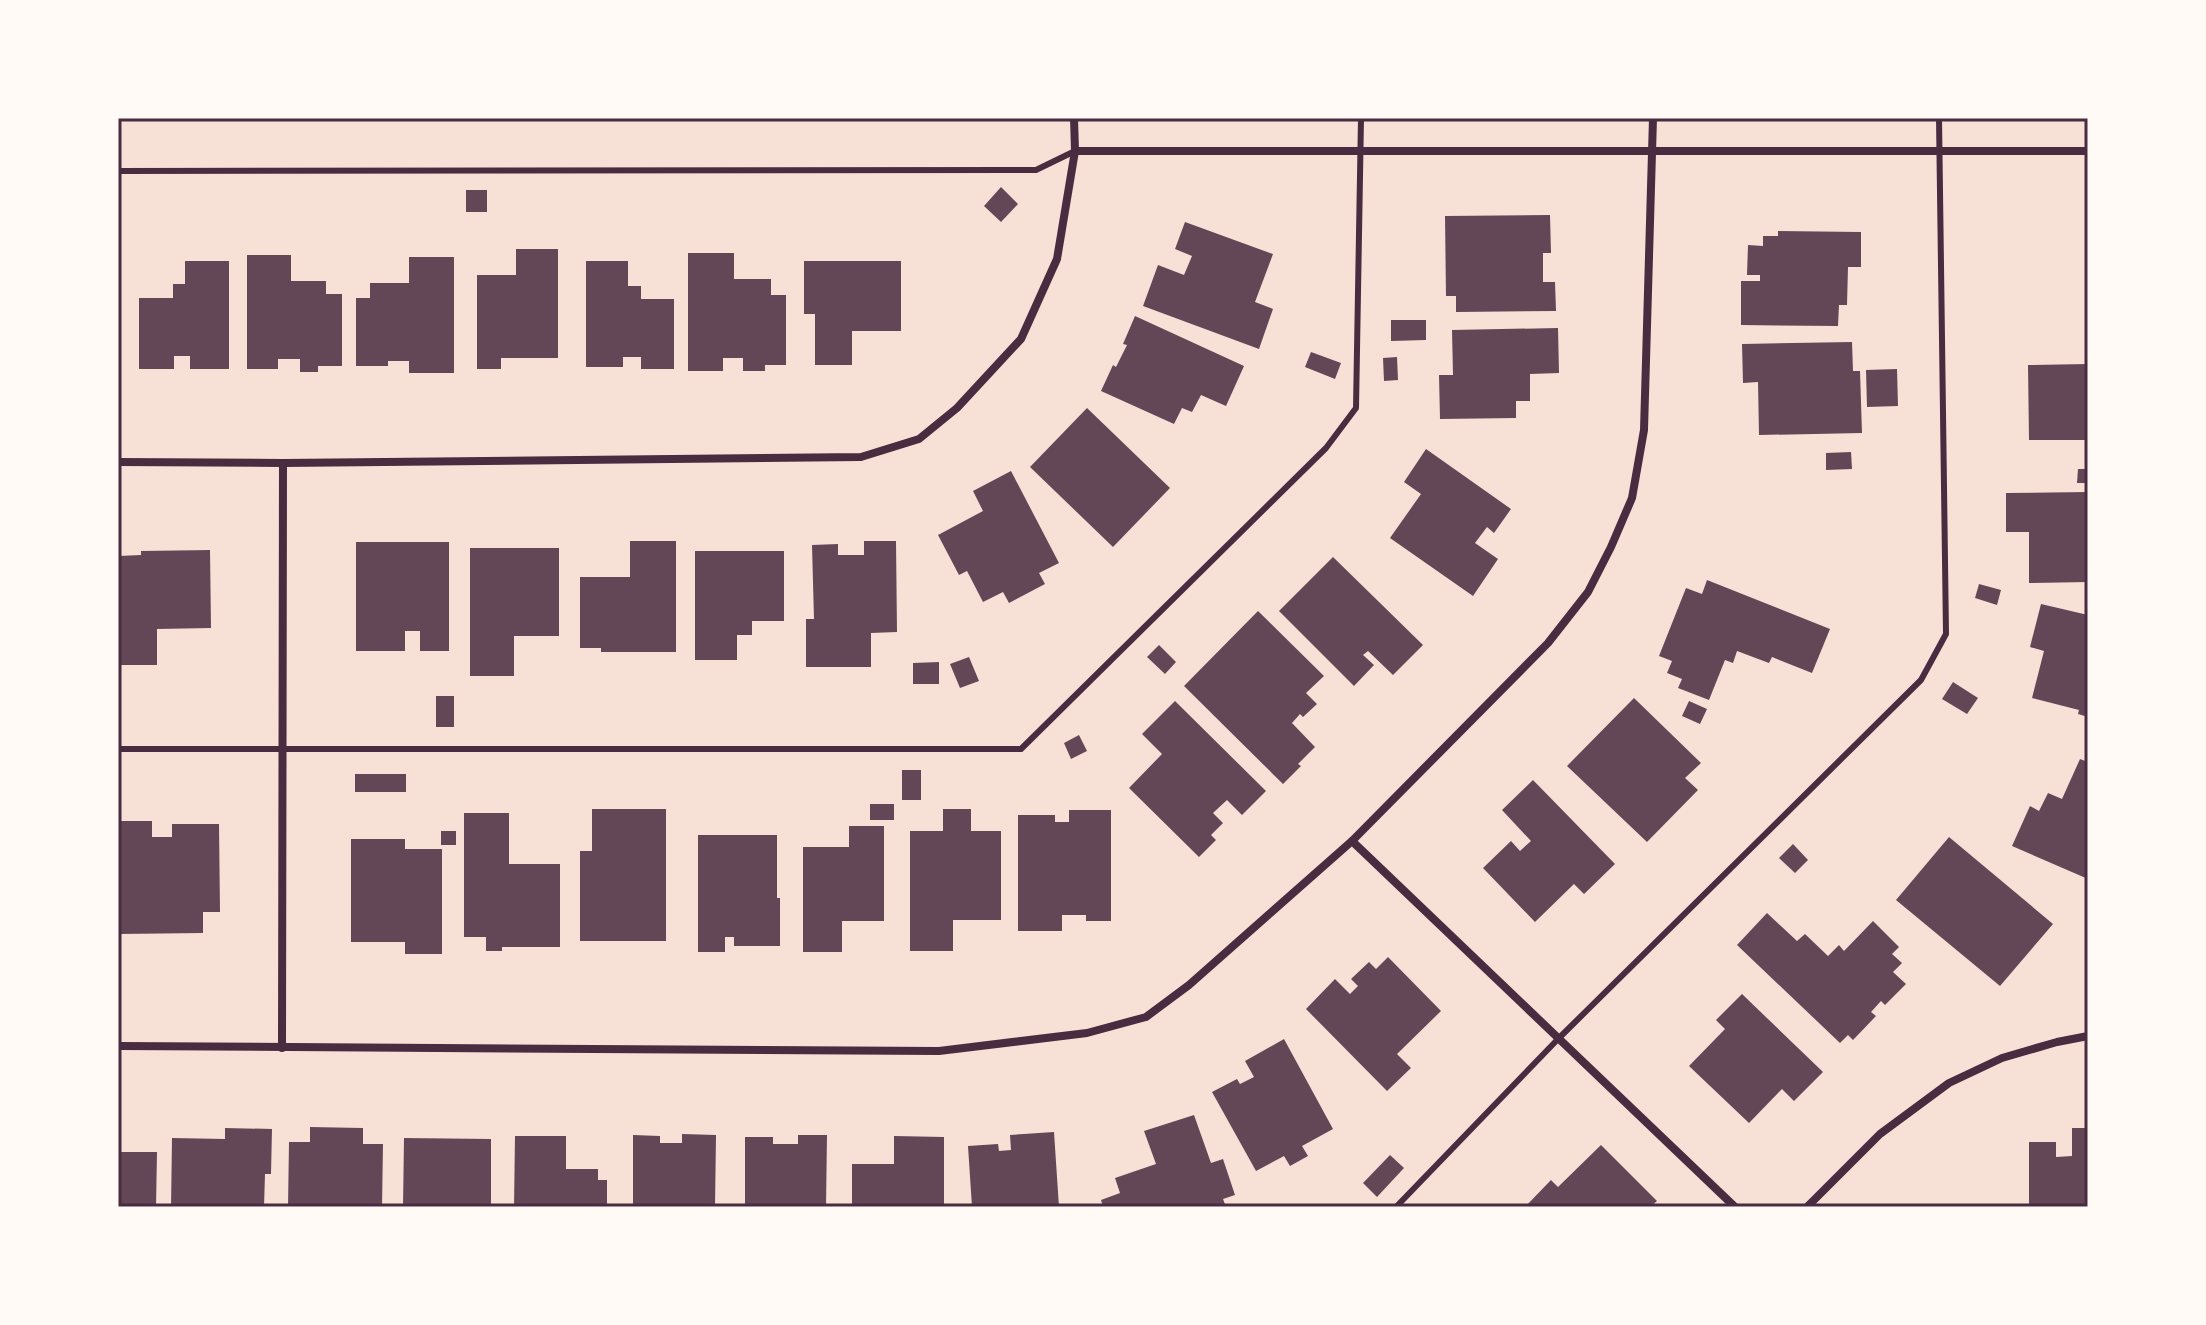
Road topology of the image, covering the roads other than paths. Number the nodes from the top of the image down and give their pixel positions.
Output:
1 (1074, 118) edge
2 (1361, 118) edge
3 (1653, 118) edge
4 (1939, 118) edge
5 (1075, 151) junction
6 (1361, 151) junction
7 (1653, 151) junction
8 (1939, 151) junction
9 (2088, 151) edge
10 (118, 171) edge
11 (118, 462) edge
12 (283, 463) junction
13 (118, 749) edge
14 (282, 750) junction
15 (1352, 841) junction
16 (2088, 1036) edge
17 (1559, 1038) junction
18 (118, 1046) edge
19 (282, 1048) junction
20 (1396, 1207) edge
21 (1735, 1207) edge
22 (1807, 1207) edge

1 - 5 street
2 - 6 lane
3 - 7 street
4 - 8 lane
5 - 6 street
5 - 10 lane
5 - 12 street
6 - 7 street
6 - 14 lane
7 - 8 street
7 - 15 street
8 - 9 street
8 - 17 lane
11 - 12 street
12 - 14 street
13 - 14 lane
14 - 19 street
15 - 17 street
15 - 19 street
16 - 22 street
17 - 20 lane
17 - 21 street
18 - 19 street

